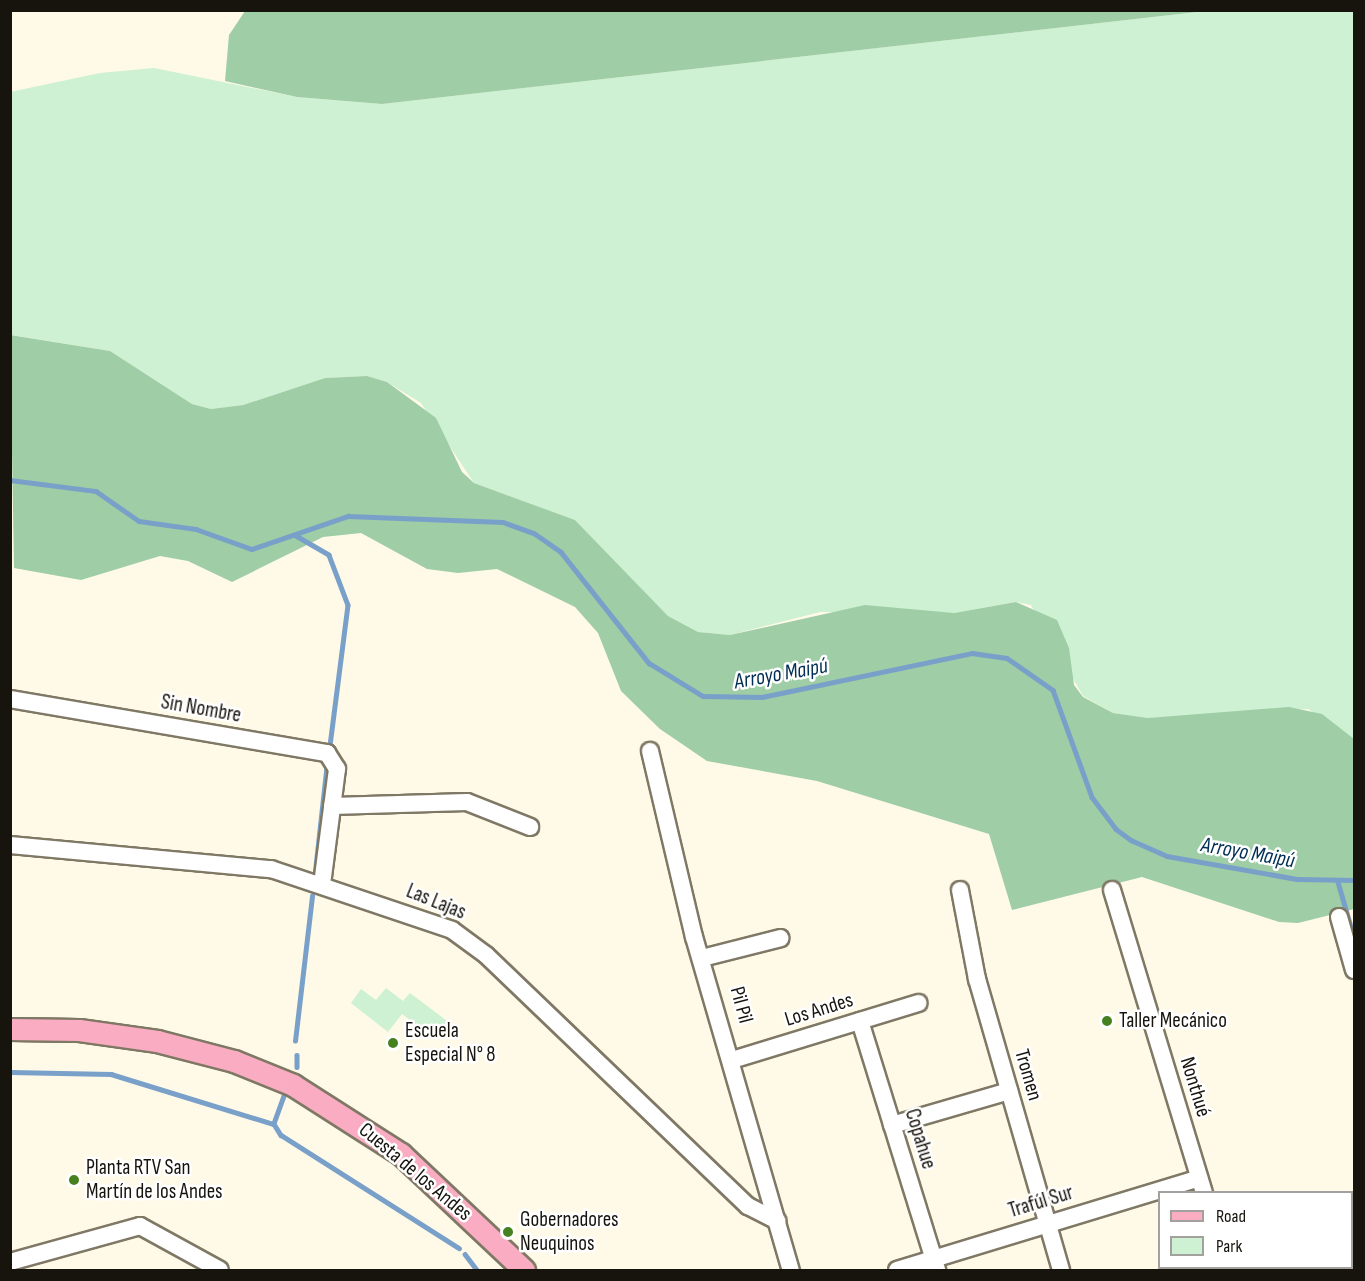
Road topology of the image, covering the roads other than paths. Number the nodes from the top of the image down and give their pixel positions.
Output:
1 (10, 699) edge
2 (650, 751) dead end
3 (332, 807) junction
4 (530, 827) dead end
5 (10, 845) edge
6 (322, 884) junction
7 (960, 890) dead end
8 (1112, 890) dead end
9 (1339, 917) dead end
10 (781, 938) dead end
11 (702, 958) junction
12 (1354, 970) edge
13 (918, 1003) dead end
14 (860, 1021) junction
15 (10, 1029) edge
16 (52, 1029) junction
17 (10, 1041) edge
18 (732, 1060) junction
19 (1009, 1091) junction
20 (892, 1125) junction
21 (1201, 1185) edge
22 (1177, 1191) edge
23 (1158, 1196) edge
24 (777, 1221) junction
25 (1048, 1224) junction
26 (10, 1262) edge
27 (935, 1265) edge
28 (220, 1270) edge
29 (524, 1270) edge
30 (791, 1270) edge
31 (897, 1270) edge
32 (1061, 1270) edge

1 - 3 street, Sin Nombre
2 - 11 street, Pil Pil
3 - 4 street
3 - 6 street, Sin Nombre
5 - 6 street, Las Lajas
6 - 24 street, Las Lajas
7 - 19 street, Tromen
8 - 21 street, Nonthué
9 - 12 street
10 - 11 street
11 - 18 street, Pil Pil
13 - 14 street, Los Andes
14 - 18 street, Los Andes
14 - 20 street, Copahue
15 - 16 main road, Cuesta de los Andes
16 - 17 main road, Cuesta de los Andes
16 - 29 main road, Cuesta de los Andes
18 - 24 street, Pil Pil
19 - 20 street
19 - 25 street, Tromen
20 - 27 street, Copahue
21 - 22 street, Trafúl Sur
23 - 25 street, Trafúl Sur
24 - 30 street, Pil Pil
25 - 27 street, Trafúl Sur
25 - 32 street, Tromen
26 - 28 street
27 - 31 street, Trafúl Sur

